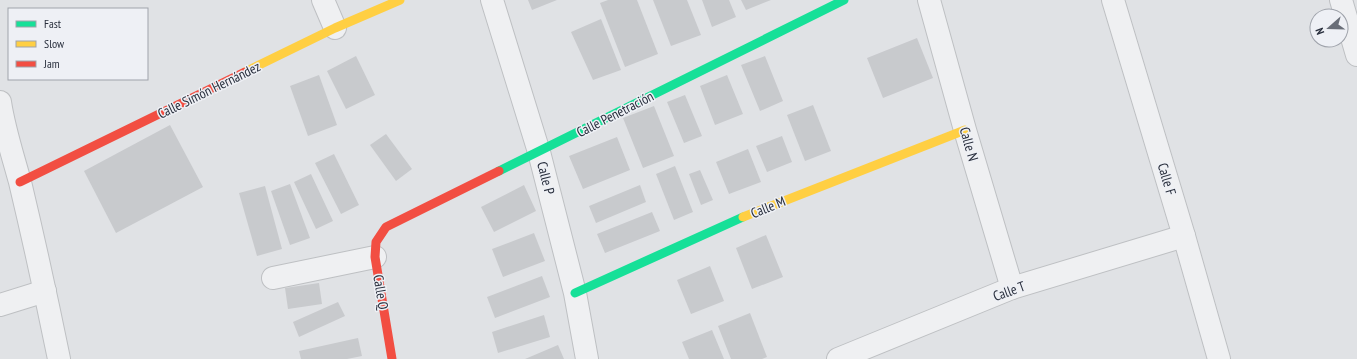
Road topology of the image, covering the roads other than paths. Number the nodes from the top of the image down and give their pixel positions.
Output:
1 (323, 0) edge
2 (400, 0) edge
3 (492, 0) edge
4 (844, 0) edge
5 (929, 0) edge
6 (1113, 0) edge
7 (1341, 0) edge
8 (335, 28) junction
9 (1357, 55) edge
10 (0, 102) edge
11 (965, 130) junction
12 (539, 152) junction
13 (20, 182) junction
14 (386, 227) joint
15 (1184, 236) junction
16 (375, 257) junction
17 (273, 278) dead end
18 (1012, 288) junction
19 (45, 291) junction
20 (575, 293) junction
21 (0, 305) edge
22 (59, 359) edge
23 (392, 359) edge
24 (587, 359) edge
25 (838, 359) edge
26 (1219, 359) edge

1 - 8 street
2 - 8 street, Calle Simón Hernández
3 - 12 street, Calle P
4 - 12 street, Calle Penetración
5 - 11 street, Calle N
6 - 15 street, Calle F
7 - 9 street
8 - 13 street, Calle Simón Hernández
10 - 13 street
11 - 18 street, Calle N
11 - 20 street, Calle M
12 - 14 street, Calle Penetración
12 - 20 street, Calle P
13 - 19 street
14 - 16 street, Calle Q
15 - 18 street, Calle T
15 - 26 street, Calle F
16 - 17 street
16 - 23 street, Calle Q
18 - 25 street, Calle T
19 - 21 street
19 - 22 street
20 - 24 street, Calle P

